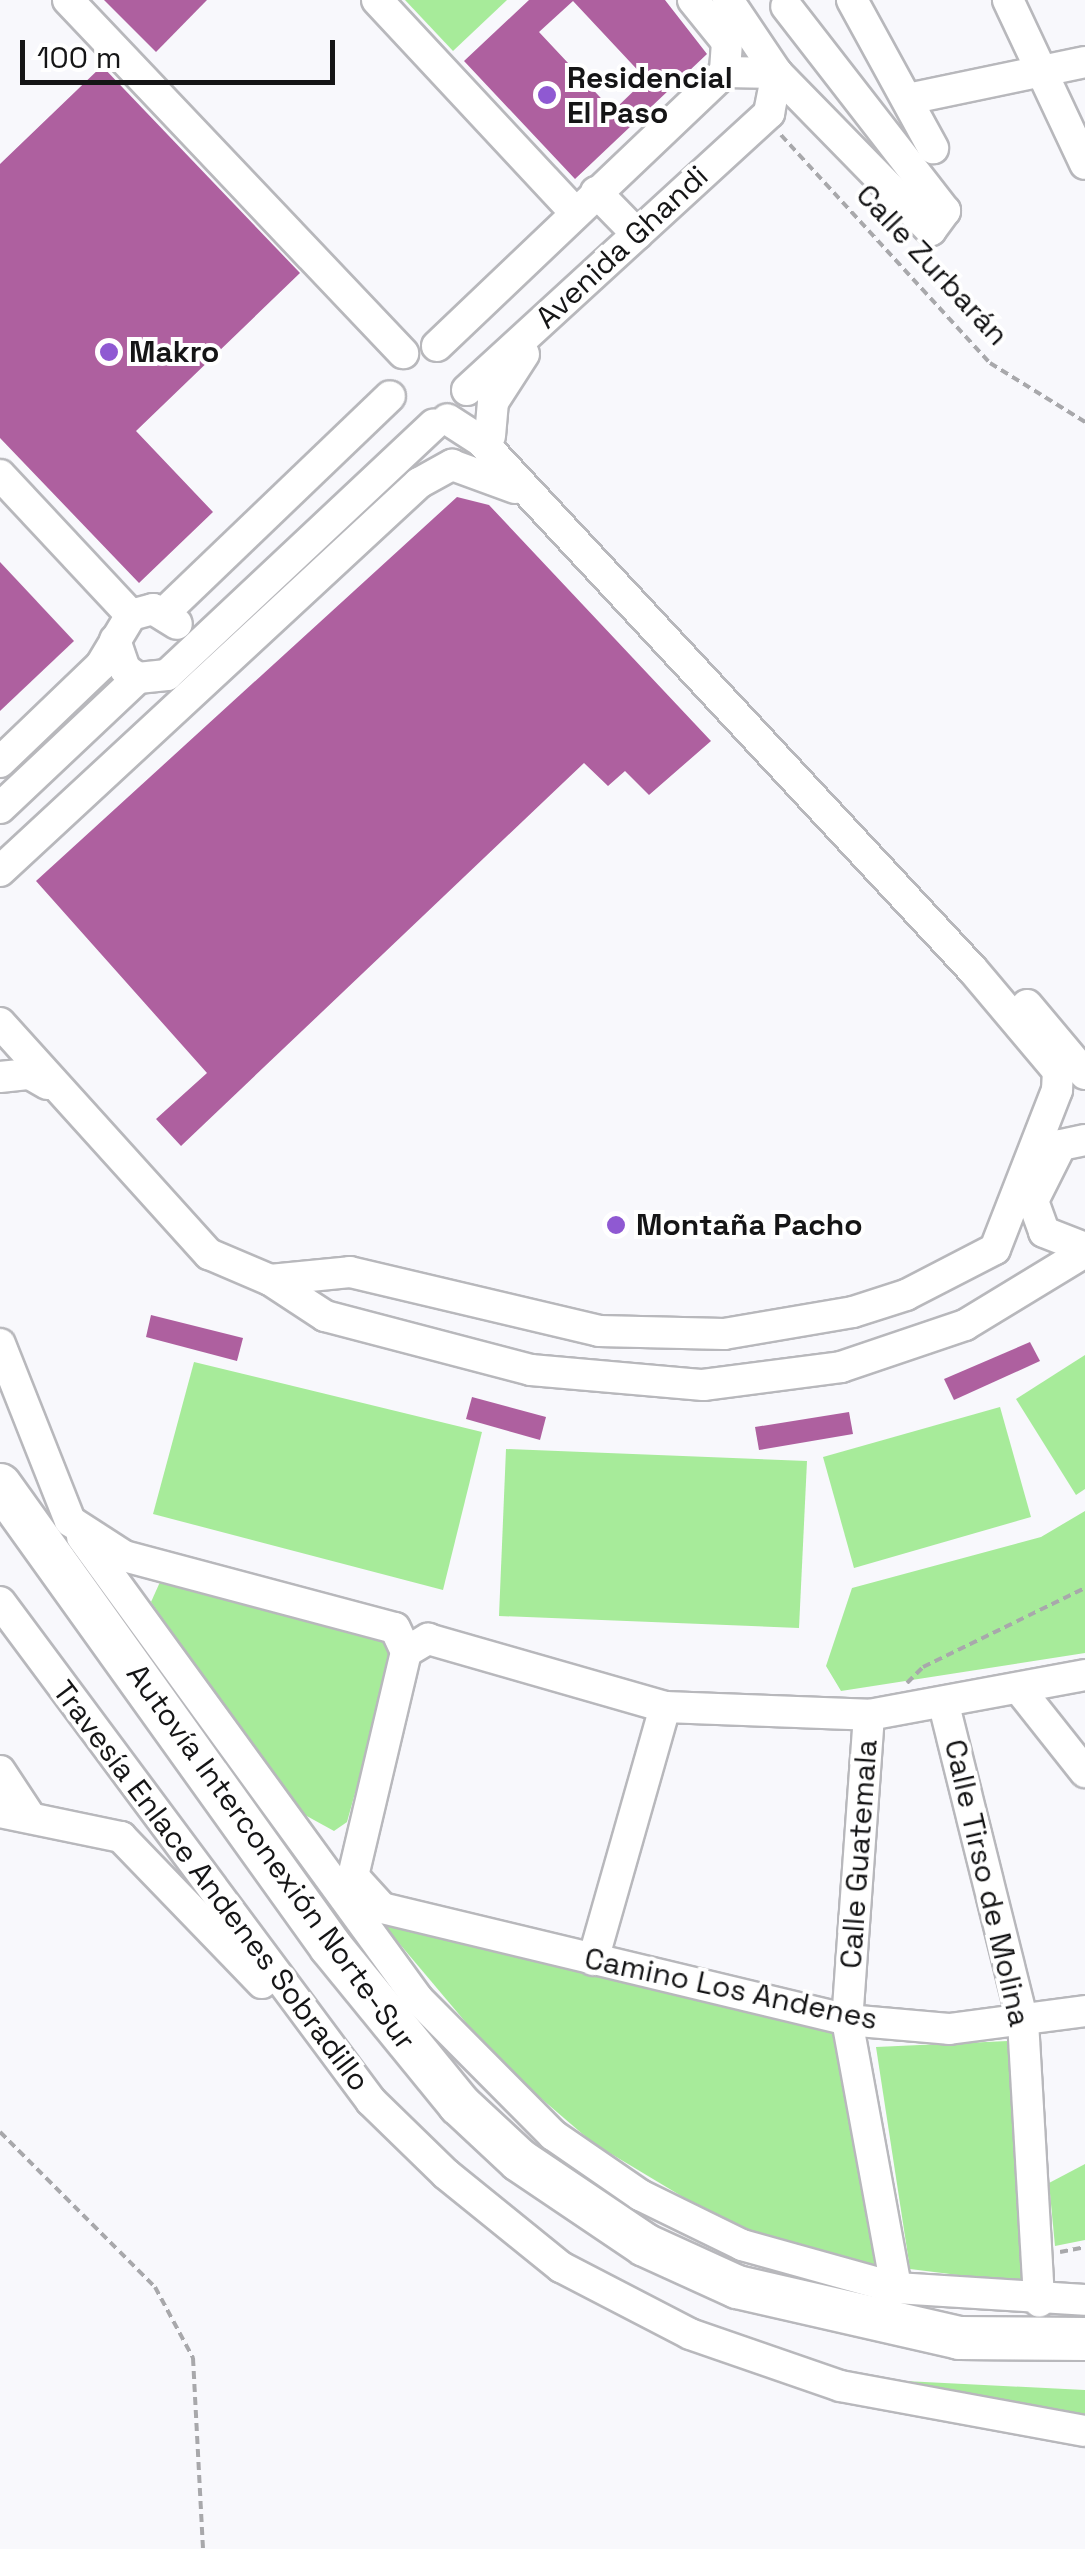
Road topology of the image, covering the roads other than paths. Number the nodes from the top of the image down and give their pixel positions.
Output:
1 (68, 0) edge
2 (377, 0) edge
3 (693, 0) edge
4 (852, 0) edge
5 (1008, 0) edge
6 (730, 2) edge
7 (786, 6) dead end
8 (1085, 62) edge
9 (1042, 71) junction
10 (724, 72) junction
11 (777, 72) junction
12 (908, 100) junction
13 (934, 148) dead end
14 (1085, 164) edge
15 (585, 202) junction
16 (637, 234) junction
17 (558, 307) junction
18 (437, 346) junction
19 (404, 354) junction
20 (390, 396) junction
21 (453, 408) junction
22 (490, 436) junction
23 (391, 464) junction
24 (0, 475) edge
25 (526, 494) junction
26 (164, 613) junction
27 (116, 640) junction
28 (182, 660) junction
29 (138, 678) junction
30 (0, 762) edge
31 (0, 808) edge
32 (0, 870) edge
33 (991, 992) junction
34 (0, 1023) edge
35 (1085, 1074) edge
36 (0, 1076) edge
37 (47, 1084) junction
38 (1085, 1140) edge
39 (1050, 1160) junction
40 (1085, 1250) edge
41 (270, 1280) junction
42 (0, 1344) edge
43 (0, 1411) edge
44 (0, 1485) edge
45 (70, 1521) junction
46 (0, 1536) edge
47 (0, 1602) edge
48 (406, 1652) junction
49 (1085, 1674) edge
50 (1020, 1690) junction
51 (944, 1705) junction
52 (665, 1707) junction
53 (872, 1715) junction
54 (0, 1771) edge
55 (1085, 1772) edge
56 (14, 1813) edge
57 (593, 1960) junction
58 (1085, 2011) edge
59 (847, 2020) junction
60 (1024, 2021) junction
61 (310, 2024) junction
62 (896, 2288) junction
63 (1085, 2300) edge
64 (1039, 2302) junction
65 (1085, 2339) edge
66 (1085, 2366) edge
67 (1085, 2431) edge

1 - 19 street
2 - 15 street
3 - 10 street
4 - 12 street
5 - 9 street
6 - 11 street
7 - 11 street
8 - 9 street
9 - 12 street
9 - 14 street
10 - 11 street
10 - 15 street, Avenida Ghandi
11 - 16 street, Avenida Ghandi
12 - 13 street
15 - 16 street
15 - 18 street, Avenida Ghandi
16 - 17 street, Avenida Ghandi
17 - 21 street, Avenida Ghandi
17 - 22 street
18 - 19 street
18 - 21 street
19 - 20 street
20 - 21 street
20 - 26 street
21 - 22 street
21 - 23 street, Avenida Ghandi
21 - 25 street
22 - 25 street
23 - 25 street
23 - 28 street, Avenida Ghandi
24 - 27 street
25 - 32 street
25 - 33 street
26 - 27 street
26 - 28 street
27 - 29 street
27 - 30 street
28 - 29 street
29 - 31 street
33 - 35 street
33 - 39 street
33 - 41 street
34 - 37 street
36 - 37 street
37 - 41 street
38 - 39 street
39 - 40 street
40 - 41 street
42 - 45 street
43 - 45 street
44 - 65 highway, Autovía Interconexión Norte-Sur
45 - 48 street
45 - 62 street
46 - 66 highway, Autovía Interconexión Norte-Sur
47 - 61 street, Travesía Enlace Andenes Sobradillo
48 - 52 street
48 - 57 street, Camino Los Andenes
49 - 50 street
50 - 51 street
50 - 55 street
51 - 53 street
51 - 60 street, Calle Tirso de Molina
52 - 53 street
52 - 57 street
53 - 59 street, Calle Guatemala
54 - 56 street
56 - 61 street
57 - 59 street, Camino Los Andenes
58 - 60 street, Camino Los Andenes
59 - 60 street, Camino Los Andenes
59 - 62 street, Calle Guatemala
60 - 64 street, Calle Tirso de Molina
61 - 67 street, Travesía Enlace Andenes Sobradillo
62 - 64 street
63 - 64 street

